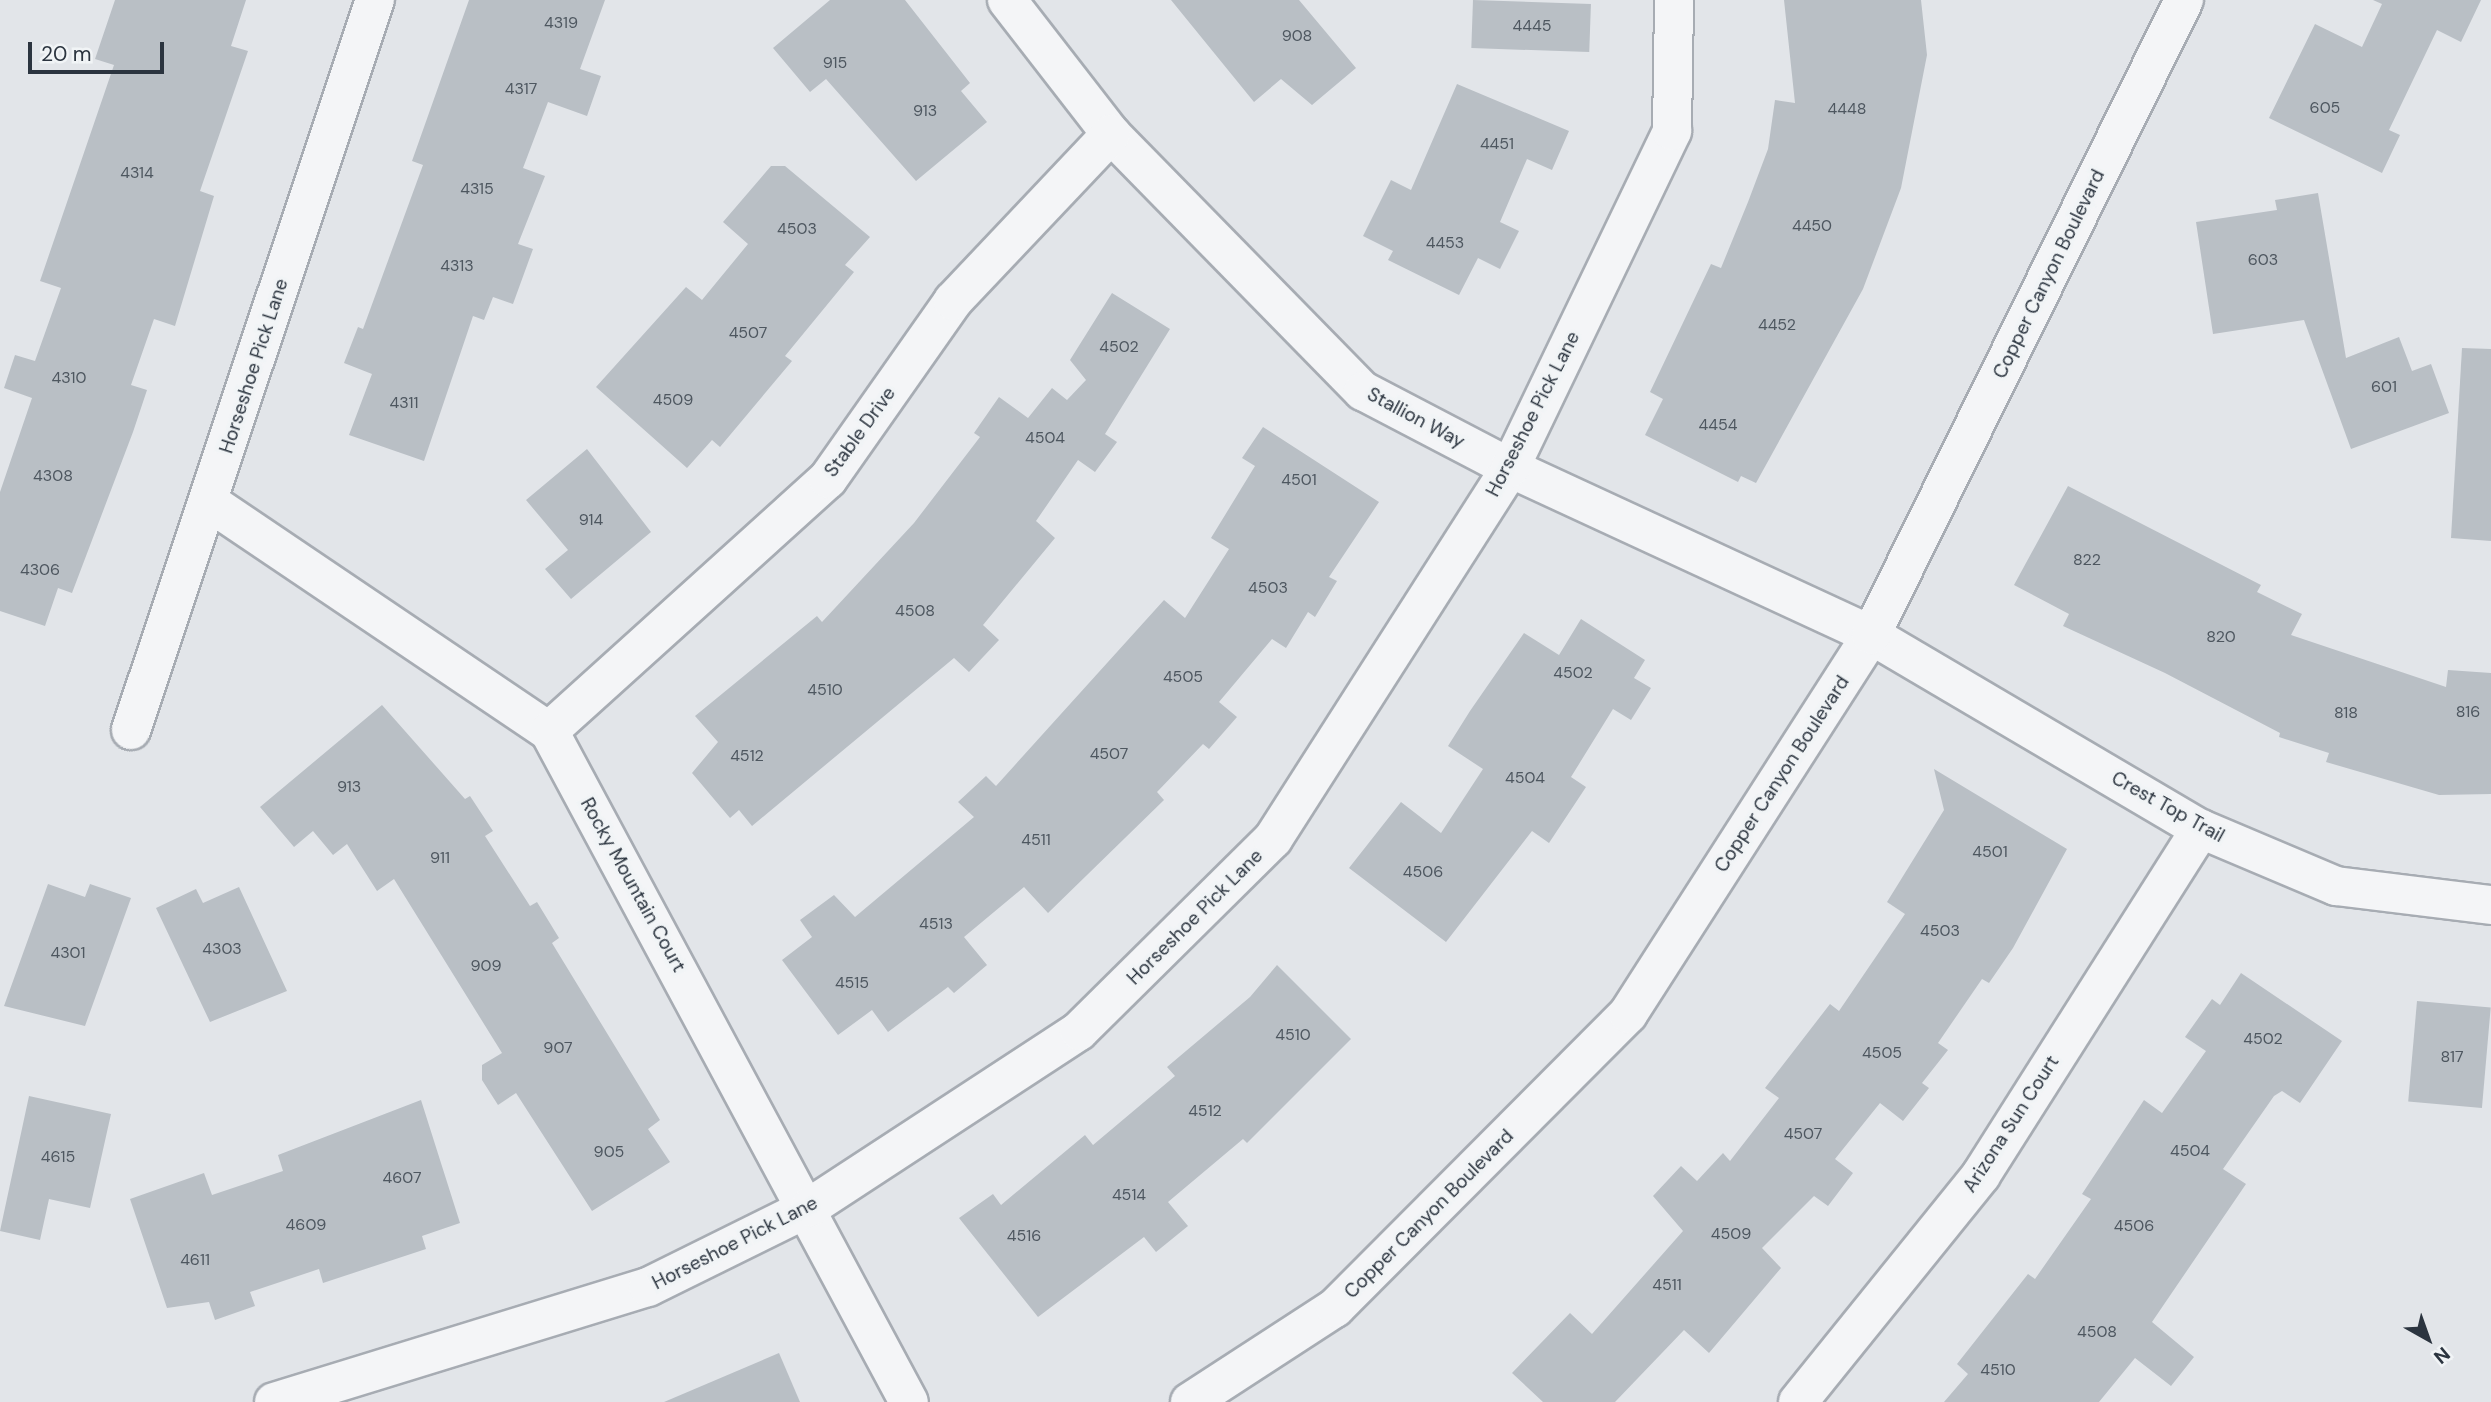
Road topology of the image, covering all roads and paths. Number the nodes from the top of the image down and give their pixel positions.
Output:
1 (375, 0) edge
2 (1007, 0) edge
3 (1674, 0) edge
4 (2184, 0) edge
5 (1111, 134) junction
6 (1510, 468) junction
7 (209, 502) junction
8 (1871, 635) junction
9 (131, 730) dead end
10 (549, 731) junction
11 (2201, 828) junction
12 (2491, 905) edge
13 (810, 1207) junction
14 (274, 1402) edge
15 (909, 1402) edge
16 (1190, 1402) edge
17 (1798, 1402) edge

1 - 7 street, Horseshoe Pick Lane
2 - 5 street, Stallion Way
3 - 6 street, Horseshoe Pick Lane
4 - 8 street, Copper Canyon Boulevard
5 - 6 street, Stallion Way
5 - 10 street, Stable Drive
6 - 8 street, Stallion Way
6 - 13 street, Horseshoe Pick Lane
7 - 9 street, Horseshoe Pick Lane
7 - 10 street, Rocky Mountain Court
8 - 11 street, Crest Top Trail
8 - 16 street, Copper Canyon Boulevard
10 - 13 street, Rocky Mountain Court
11 - 12 street, Crest Top Trail
11 - 17 street, Arizona Sun Court
13 - 14 street, Horseshoe Pick Lane
13 - 15 street, Rocky Mountain Court

